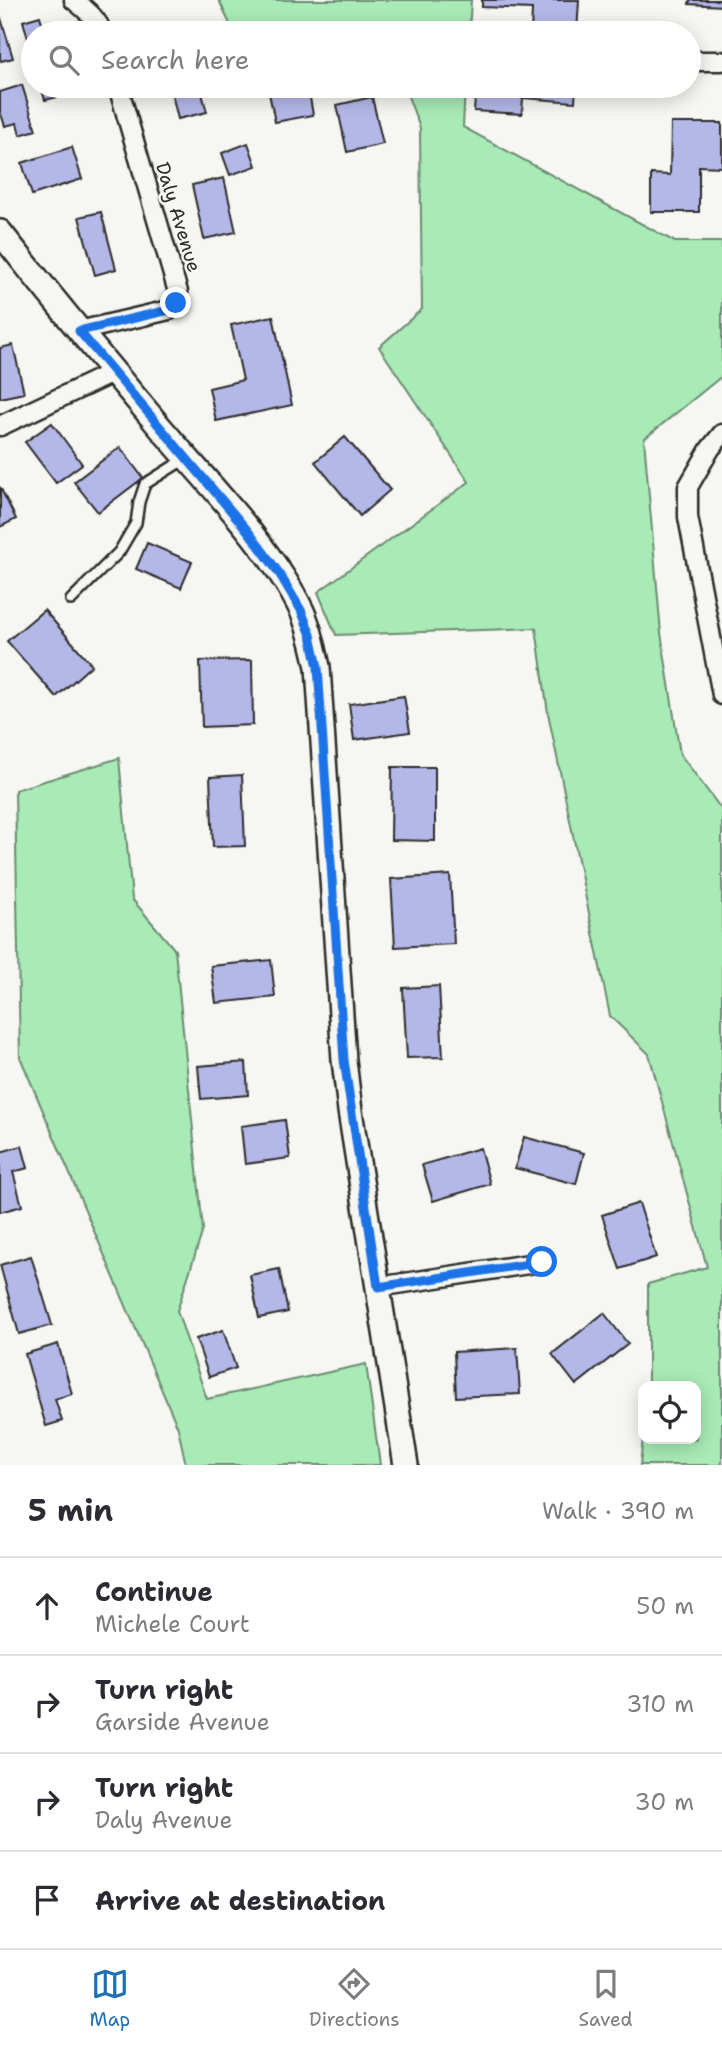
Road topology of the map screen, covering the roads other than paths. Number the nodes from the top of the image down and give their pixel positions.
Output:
1 (74, 0) edge
2 (95, 21) edge
3 (701, 61) edge
4 (722, 61) edge
5 (121, 98) edge
6 (0, 232) edge
7 (79, 331) junction
8 (114, 372) junction
9 (0, 426) edge
10 (722, 434) edge
11 (187, 458) junction
12 (71, 600) dead end
13 (722, 695) edge
14 (542, 1262) dead end
15 (378, 1287) junction
16 (406, 1465) edge

1 - 2 street
3 - 4 street
5 - 7 street, Daly Avenue
6 - 7 street
7 - 8 street
8 - 9 street
8 - 11 street
10 - 13 street
11 - 12 lane
11 - 15 street
14 - 15 street
15 - 16 street

